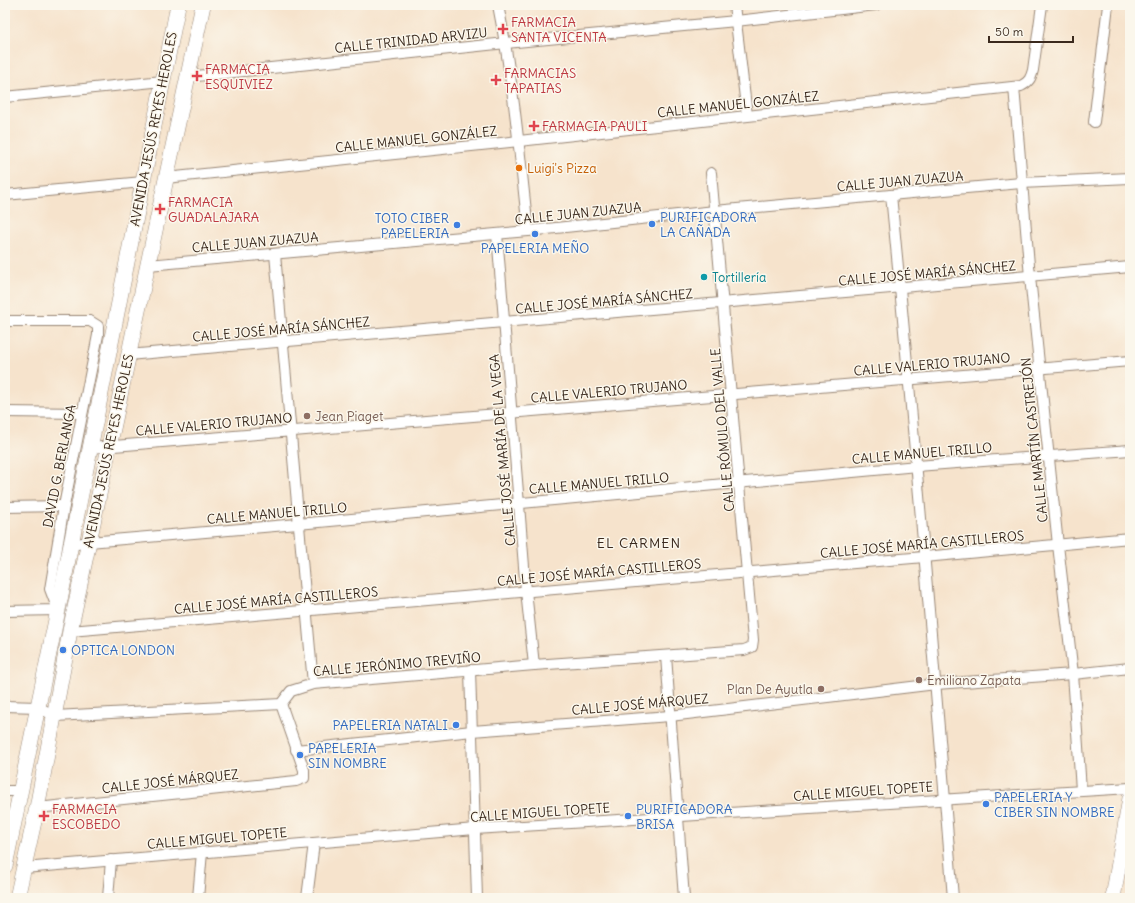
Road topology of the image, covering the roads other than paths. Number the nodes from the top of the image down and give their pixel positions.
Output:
1 (178, 5) edge
2 (203, 5) edge
3 (498, 5) edge
4 (734, 5) edge
5 (876, 5) edge
6 (1042, 5) edge
7 (1108, 5) edge
8 (736, 21) junction
9 (506, 43) junction
10 (188, 76) junction
11 (163, 80) junction
12 (1014, 87) junction
13 (5, 97) edge
14 (747, 115) junction
15 (1094, 122) dead end
16 (519, 141) junction
17 (711, 173) dead end
18 (166, 178) junction
19 (1130, 178) edge
20 (143, 182) junction
21 (1021, 183) junction
22 (5, 194) edge
23 (891, 195) junction
24 (715, 211) junction
25 (528, 231) junction
26 (497, 234) junction
27 (275, 254) junction
28 (148, 264) junction
29 (1130, 267) edge
30 (1030, 276) junction
31 (900, 288) junction
32 (724, 303) junction
33 (5, 321) edge
34 (504, 323) junction
35 (283, 342) junction
36 (128, 355) junction
37 (1130, 361) edge
38 (1040, 368) junction
39 (910, 379) junction
40 (732, 394) junction
41 (5, 412) edge
42 (82, 413) junction
43 (512, 413) junction
44 (291, 431) junction
45 (109, 446) junction
46 (90, 448) junction
47 (1130, 450) edge
48 (1049, 455) junction
49 (916, 466) junction
50 (740, 483) junction
51 (519, 503) junction
52 (64, 506) junction
53 (5, 507) edge
54 (298, 524) junction
55 (1130, 538) edge
56 (89, 542) junction
57 (1058, 544) junction
58 (71, 545) junction
59 (924, 557) junction
60 (748, 572) junction
61 (526, 591) junction
62 (58, 610) junction
63 (5, 611) edge
64 (306, 611) junction
65 (70, 631) junction
66 (752, 647) joint
67 (666, 656) junction
68 (534, 664) junction
69 (1130, 668) edge
70 (470, 670) junction
71 (1073, 674) junction
72 (313, 684) junction
73 (936, 684) junction
74 (281, 704) junction
75 (5, 706) edge
76 (38, 707) junction
77 (55, 716) junction
78 (670, 716) junction
79 (472, 731) junction
80 (296, 750) junction
81 (1130, 788) edge
82 (1081, 790) junction
83 (5, 791) edge
84 (21, 791) junction
85 (1130, 798) edge
86 (945, 799) junction
87 (37, 808) junction
88 (677, 816) junction
89 (475, 829) junction
90 (314, 843) junction
91 (202, 852) junction
92 (111, 860) junction
93 (5, 866) edge
94 (24, 868) junction
95 (17, 898) edge
96 (108, 898) edge
97 (198, 898) edge
98 (307, 898) edge
99 (477, 898) edge
100 (684, 898) edge
101 (953, 898) edge
102 (1114, 898) edge

1 - 11 street, AVENIDA JESÚS REYES HEROLES
2 - 10 street, AVENIDA JESÚS REYES HEROLES
3 - 9 street
4 - 8 street
5 - 8 street, CALLE TRINIDAD ARVIZU
6 - 12 street, CALLE MANUEL GONZÁLEZ
7 - 15 street
8 - 9 street, CALLE TRINIDAD ARVIZU
8 - 14 street
9 - 10 street, CALLE TRINIDAD ARVIZU
9 - 16 street
10 - 18 street, AVENIDA JESÚS REYES HEROLES
11 - 13 street
11 - 20 street, AVENIDA JESÚS REYES HEROLES
12 - 14 street, CALLE MANUEL GONZÁLEZ
12 - 21 street, CALLE MARTÍN CASTREJÓN
14 - 16 street, CALLE MANUEL GONZÁLEZ
16 - 18 street, CALLE MANUEL GONZÁLEZ
16 - 25 street
17 - 24 street, CALLE RÓMULO DEL VALLE
18 - 28 street, AVENIDA JESÚS REYES HEROLES
19 - 21 street, CALLE JUAN ZUAZUA
20 - 22 street
20 - 46 street, AVENIDA JESÚS REYES HEROLES
21 - 23 street, CALLE JUAN ZUAZUA
21 - 30 street, CALLE MARTÍN CASTREJÓN
23 - 24 street, CALLE JUAN ZUAZUA
23 - 31 street
24 - 25 street, CALLE JUAN ZUAZUA
24 - 32 street, CALLE RÓMULO DEL VALLE
25 - 26 street, CALLE JUAN ZUAZUA
26 - 27 street, CALLE JUAN ZUAZUA
26 - 34 street, CALLE JOSÉ MARÍA DE LA VEGA
27 - 28 street, CALLE JUAN ZUAZUA
27 - 35 street
28 - 36 street, AVENIDA JESÚS REYES HEROLES
29 - 30 street, CALLE JOSÉ MARÍA SÁNCHEZ
30 - 31 street, CALLE JOSÉ MARÍA SÁNCHEZ
30 - 38 street, CALLE MARTÍN CASTREJÓN
31 - 32 street, CALLE JOSÉ MARÍA SÁNCHEZ
31 - 39 street
32 - 34 street, CALLE JOSÉ MARÍA SÁNCHEZ
32 - 40 street, CALLE RÓMULO DEL VALLE
33 - 42 street, DAVID G. BERLANGA
34 - 35 street, CALLE JOSÉ MARÍA SÁNCHEZ
34 - 43 street, CALLE JOSÉ MARÍA DE LA VEGA
35 - 36 street, CALLE JOSÉ MARÍA SÁNCHEZ
35 - 44 street
36 - 45 street, AVENIDA JESÚS REYES HEROLES
37 - 38 street, CALLE VALERIO TRUJANO
38 - 39 street, CALLE VALERIO TRUJANO
38 - 48 street, CALLE MARTÍN CASTREJÓN
39 - 40 street, CALLE VALERIO TRUJANO
39 - 49 street
40 - 43 street, CALLE VALERIO TRUJANO
40 - 50 street, CALLE RÓMULO DEL VALLE
41 - 42 street
42 - 52 street, DAVID G. BERLANGA
43 - 44 street, CALLE VALERIO TRUJANO
43 - 51 street, CALLE JOSÉ MARÍA DE LA VEGA
44 - 45 street, CALLE VALERIO TRUJANO
44 - 54 street
45 - 46 street, CALLE VALERIO TRUJANO
45 - 56 street, AVENIDA JESÚS REYES HEROLES
46 - 58 street, AVENIDA JESÚS REYES HEROLES
47 - 48 street, CALLE MANUEL TRILLO
48 - 49 street, CALLE MANUEL TRILLO
48 - 57 street, CALLE MARTÍN CASTREJÓN
49 - 50 street, CALLE MANUEL TRILLO
49 - 59 street
50 - 51 street, CALLE MANUEL TRILLO
50 - 60 street, CALLE RÓMULO DEL VALLE
51 - 54 street, CALLE MANUEL TRILLO
51 - 61 street, CALLE JOSÉ MARÍA DE LA VEGA
52 - 53 street
52 - 62 street, DAVID G. BERLANGA
54 - 56 street, CALLE MANUEL TRILLO
54 - 64 street
55 - 57 street, CALLE JOSÉ MARÍA CASTILLEROS
56 - 58 street, CALLE MANUEL TRILLO
56 - 65 street, AVENIDA JESÚS REYES HEROLES
57 - 59 street, CALLE JOSÉ MARÍA CASTILLEROS
57 - 71 street, CALLE MARTÍN CASTREJÓN
58 - 62 street, AVENIDA JESÚS REYES HEROLES
59 - 60 street, CALLE JOSÉ MARÍA CASTILLEROS
59 - 73 street
60 - 61 street, CALLE JOSÉ MARÍA CASTILLEROS
60 - 66 street, CALLE RÓMULO DEL VALLE
61 - 64 street, CALLE JOSÉ MARÍA CASTILLEROS
61 - 68 street, CALLE JOSÉ MARÍA DE LA VEGA
62 - 63 street
62 - 76 street, AVENIDA JESÚS REYES HEROLES
64 - 65 street, CALLE JOSÉ MARÍA CASTILLEROS
64 - 72 street
65 - 77 street, AVENIDA JESÚS REYES HEROLES
66 - 67 street, CALLE JERÓNIMO TREVIÑO
67 - 68 street, CALLE JERÓNIMO TREVIÑO
67 - 78 street
68 - 70 street, CALLE JERÓNIMO TREVIÑO
69 - 71 street, CALLE JOSÉ MÁRQUEZ
70 - 72 street, CALLE JERÓNIMO TREVIÑO
70 - 79 street
71 - 73 street, CALLE JOSÉ MÁRQUEZ
71 - 82 street, CALLE MARTÍN CASTREJÓN
72 - 74 street, CALLE JERÓNIMO TREVIÑO
73 - 78 street, CALLE JOSÉ MÁRQUEZ
73 - 86 street
74 - 77 street
74 - 80 street
75 - 76 street
76 - 77 street
76 - 84 street, AVENIDA JESÚS REYES HEROLES
77 - 87 street, AVENIDA JESÚS REYES HEROLES
78 - 79 street, CALLE JOSÉ MÁRQUEZ
78 - 88 street
79 - 80 street, CALLE JOSÉ MÁRQUEZ
79 - 89 street
80 - 87 street, CALLE JOSÉ MÁRQUEZ
81 - 82 street, CALLE MIGUEL TOPETE
82 - 86 street, CALLE MIGUEL TOPETE
83 - 84 street
84 - 93 street, AVENIDA JESÚS REYES HEROLES
85 - 102 street
86 - 88 street, CALLE MIGUEL TOPETE
86 - 101 street
87 - 94 street, AVENIDA JESÚS REYES HEROLES
88 - 89 street, CALLE MIGUEL TOPETE
88 - 100 street
89 - 90 street, CALLE MIGUEL TOPETE
89 - 99 street
90 - 91 street, CALLE MIGUEL TOPETE
90 - 98 street
91 - 92 street, CALLE MIGUEL TOPETE
91 - 97 street
92 - 94 street, CALLE MIGUEL TOPETE
92 - 96 street
94 - 95 street, AVENIDA JESÚS REYES HEROLES

